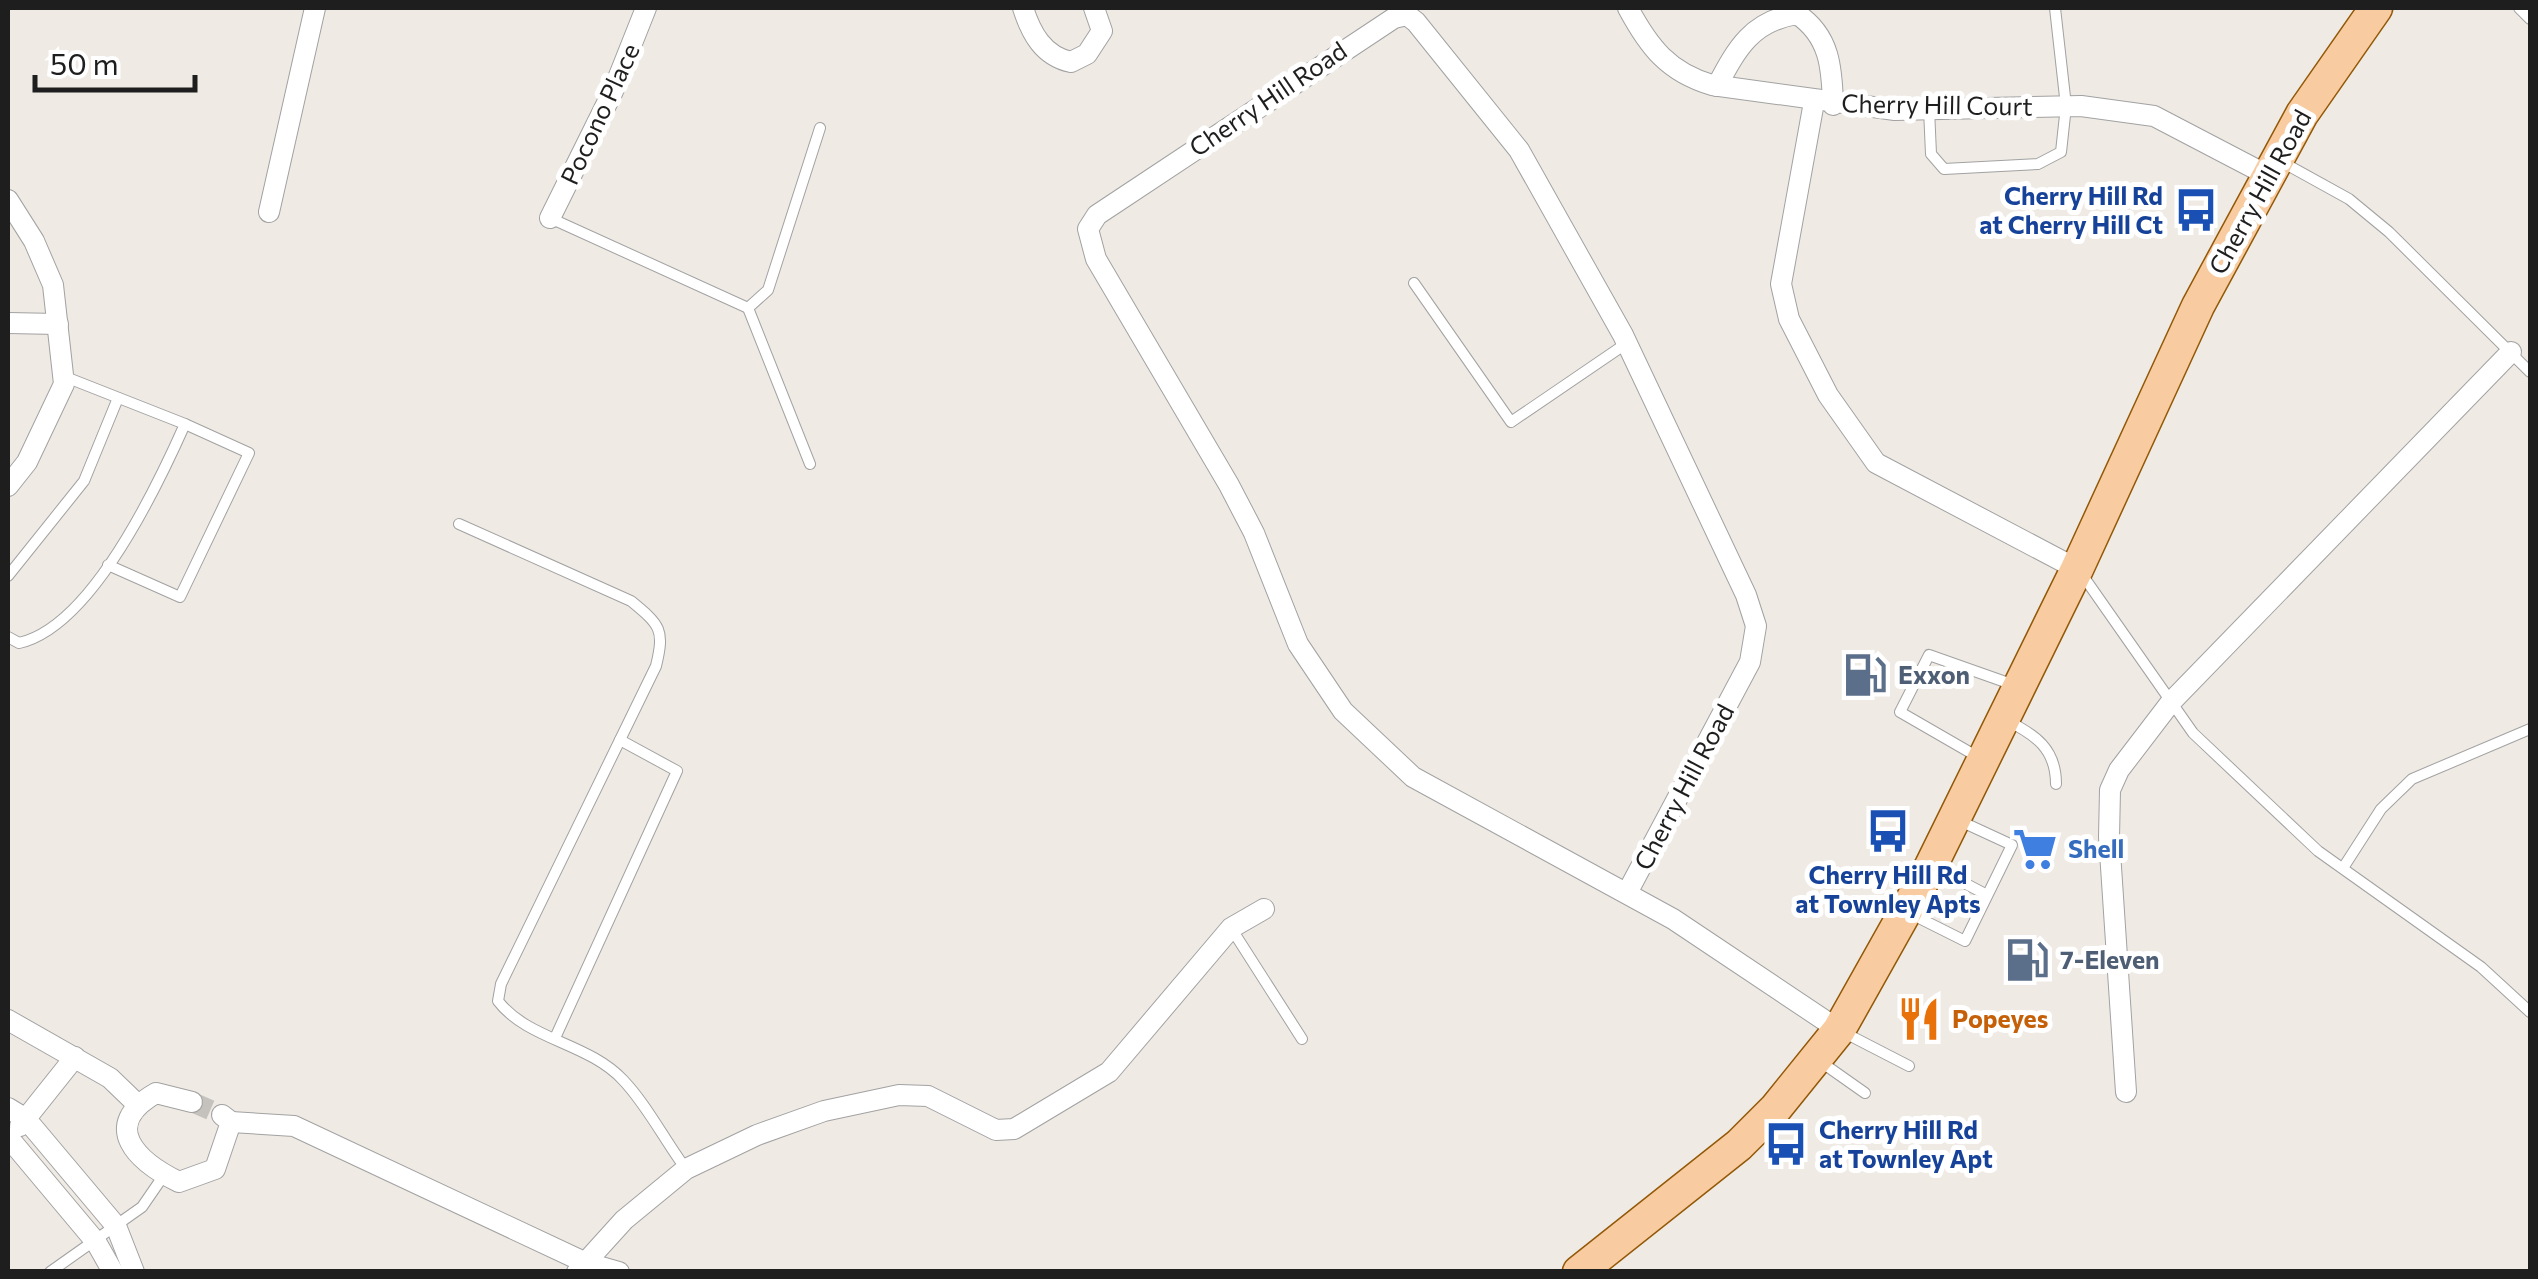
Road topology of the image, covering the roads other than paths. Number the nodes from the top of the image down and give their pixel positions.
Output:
1 (316, 8) edge
2 (646, 8) edge
3 (1023, 8) edge
4 (1094, 8) edge
5 (1628, 8) edge
6 (2055, 8) edge
7 (2376, 8) edge
8 (2519, 8) edge
9 (2530, 19) edge
10 (1716, 86) junction
11 (1824, 104) junction
12 (2066, 106) junction
13 (1929, 109) junction
14 (820, 128) dead end
15 (2272, 167) junction
16 (8, 200) edge
17 (269, 212) dead end
18 (550, 218) joint
19 (1414, 283) dead end
20 (748, 308) junction
21 (8, 323) edge
22 (58, 324) junction
23 (1626, 343) junction
24 (2511, 352) junction
25 (2530, 372) edge
26 (63, 376) junction
27 (118, 398) junction
28 (185, 424) junction
29 (810, 464) dead end
30 (8, 486) edge
31 (459, 524) dead end
32 (108, 564) junction
33 (2077, 569) junction
34 (8, 576) edge
35 (8, 636) edge
36 (2019, 687) junction
37 (2170, 702) junction
38 (2003, 719) junction
39 (2530, 729) edge
40 (620, 740) junction
41 (1984, 760) junction
42 (2056, 784) dead end
43 (1954, 818) junction
44 (1931, 866) junction
45 (2343, 868) junction
46 (1626, 892) junction
47 (1987, 895) junction
48 (1264, 909) dead end
49 (1906, 912) junction
50 (1232, 928) junction
51 (2530, 1012) edge
52 (8, 1020) edge
53 (1839, 1030) junction
54 (555, 1038) junction
55 (1302, 1040) dead end
56 (75, 1057) junction
57 (1818, 1060) junction
58 (1909, 1066) dead end
59 (2126, 1092) dead end
60 (1865, 1093) dead end
61 (192, 1102) tunnel mouth
62 (137, 1104) junction
63 (17, 1113) edge
64 (9, 1137) edge
65 (686, 1169) junction
66 (164, 1175) junction
67 (116, 1226) junction
68 (96, 1242) junction
69 (580, 1267) edge
70 (50, 1272) edge
71 (114, 1272) edge
72 (134, 1272) edge
73 (619, 1272) edge
74 (1579, 1272) edge

1 - 17 street
2 - 18 street, Pocono Place
3 - 4 street
5 - 10 street, Cherry Hill Court
6 - 12 lane
7 - 15 main road, Cherry Hill Road
8 - 9 lane
10 - 11 street, Cherry Hill Court
10 - 11 street
11 - 13 street, Cherry Hill Court
11 - 33 street
12 - 13 street, Cherry Hill Court
12 - 13 lane
12 - 15 street, Cherry Hill Court
14 - 20 lane
15 - 24 lane
15 - 33 main road, Cherry Hill Road
16 - 22 street
18 - 20 lane
19 - 23 lane
20 - 29 lane
21 - 22 street
22 - 26 street
23 - 46 street, Cherry Hill Road
23 - 46 street, Cherry Hill Road
24 - 25 lane
24 - 37 street
26 - 27 lane
26 - 30 street
27 - 28 lane
27 - 34 lane
28 - 32 lane
28 - 32 lane
31 - 40 lane
32 - 35 lane
33 - 36 main road, Cherry Hill Road
33 - 37 lane
36 - 38 main road, Cherry Hill Road
36 - 41 lane
37 - 45 lane
37 - 59 street
38 - 41 main road, Cherry Hill Road
38 - 42 lane
39 - 45 lane
40 - 54 lane
40 - 54 lane
41 - 43 main road, Cherry Hill Road
43 - 44 main road, Cherry Hill Road
43 - 47 lane
44 - 47 lane
44 - 49 main road, Cherry Hill Road
45 - 51 lane
46 - 53 street, Cherry Hill Road
47 - 49 lane
48 - 50 street
49 - 53 main road, Cherry Hill Road
50 - 55 lane
50 - 65 street
52 - 56 street
53 - 57 main road, Cherry Hill Road
53 - 58 lane
54 - 65 lane
56 - 62 street
56 - 63 street
57 - 60 lane
57 - 74 main road, Cherry Hill Road
61 - 62 street
62 - 66 street
63 - 64 street
63 - 67 street
64 - 68 street
65 - 69 street
66 - 67 lane
66 - 69 street
67 - 68 lane
67 - 72 street
68 - 70 lane
68 - 71 street
69 - 73 street

